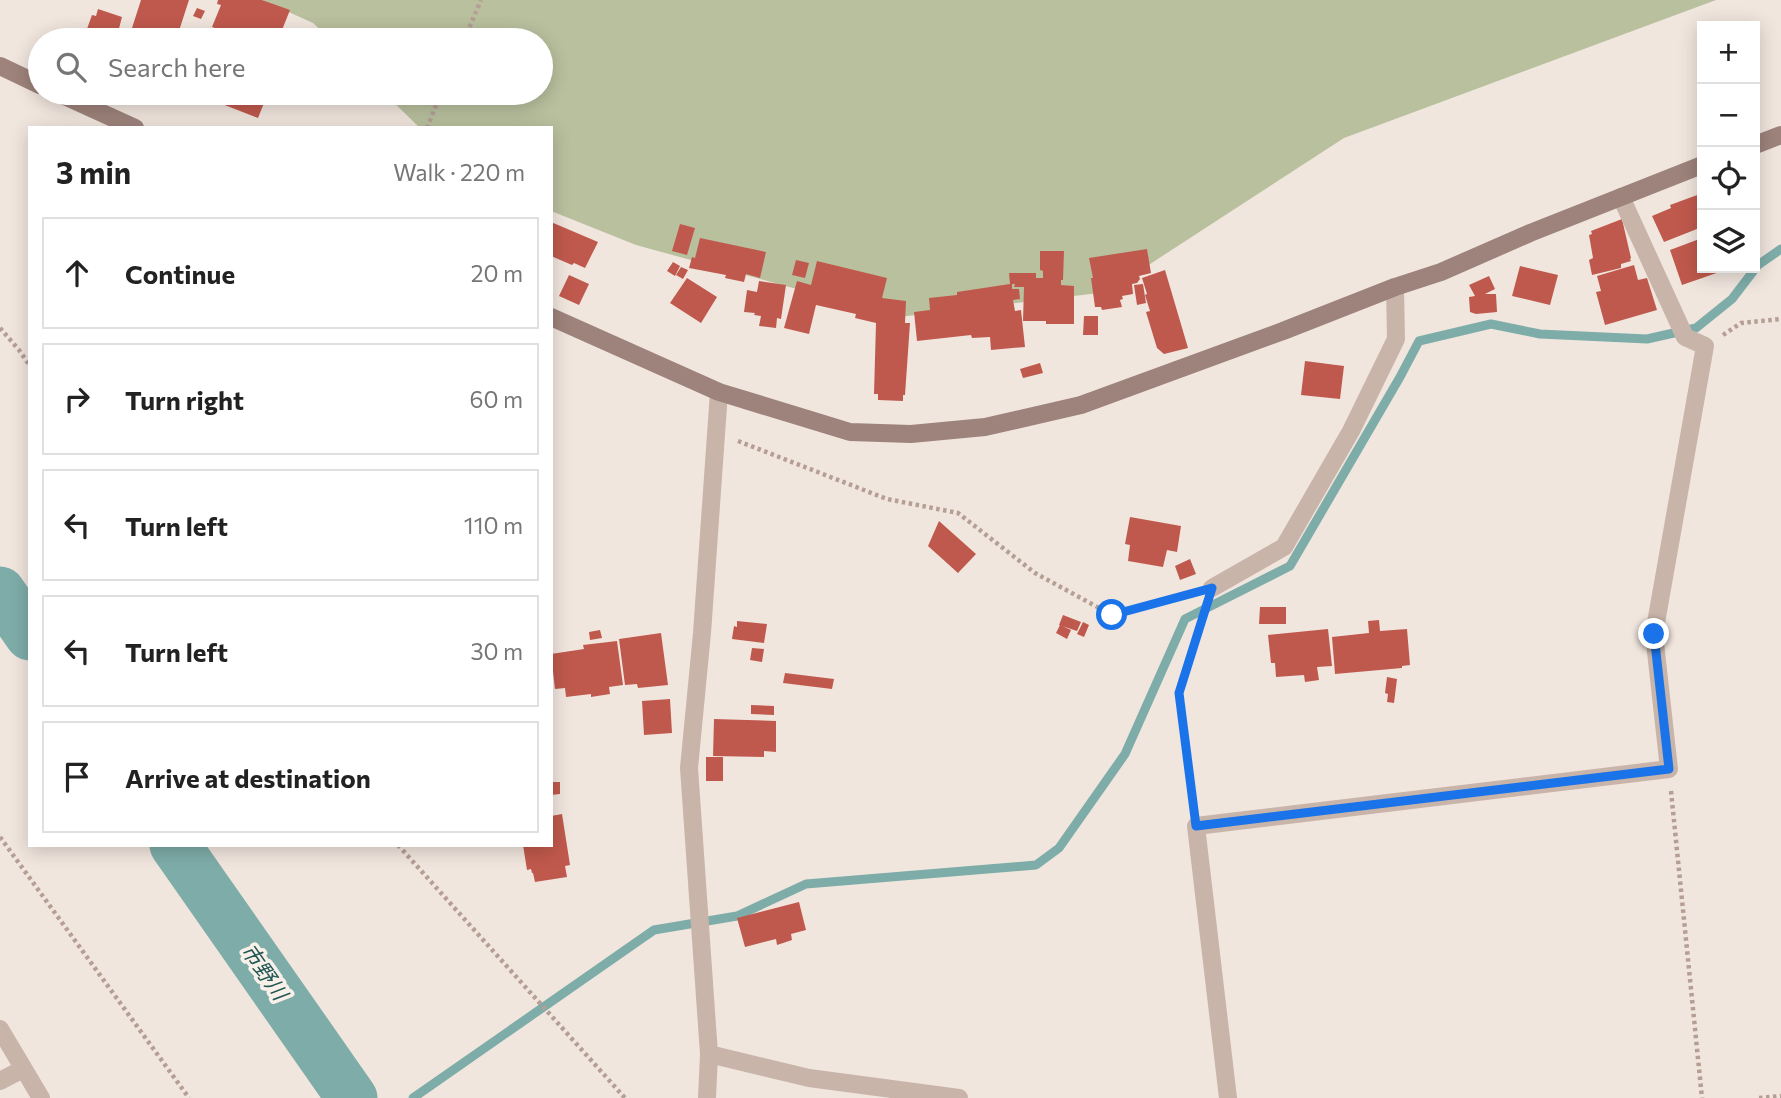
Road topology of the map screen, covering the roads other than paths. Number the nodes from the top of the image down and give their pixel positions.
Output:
1 (0, 66) edge
2 (28, 79) edge
3 (84, 105) edge
4 (131, 126) edge
5 (1781, 135) edge
6 (1760, 143) edge
7 (1697, 167) edge
8 (1621, 197) junction
9 (1395, 287) junction
10 (553, 318) edge
11 (719, 392) junction
12 (1212, 588) road end
13 (0, 1029) edge
14 (709, 1054) junction
15 (23, 1069) junction
16 (0, 1081) edge
17 (41, 1098) edge
18 (707, 1098) edge
19 (959, 1098) edge
20 (1228, 1098) edge

1 - 2 street
3 - 4 street
5 - 6 street
7 - 8 street
8 - 9 street
8 - 20 street
9 - 11 street
9 - 12 street
10 - 11 street
11 - 14 street
13 - 15 street
14 - 18 street
14 - 19 street
15 - 16 street
15 - 17 street

